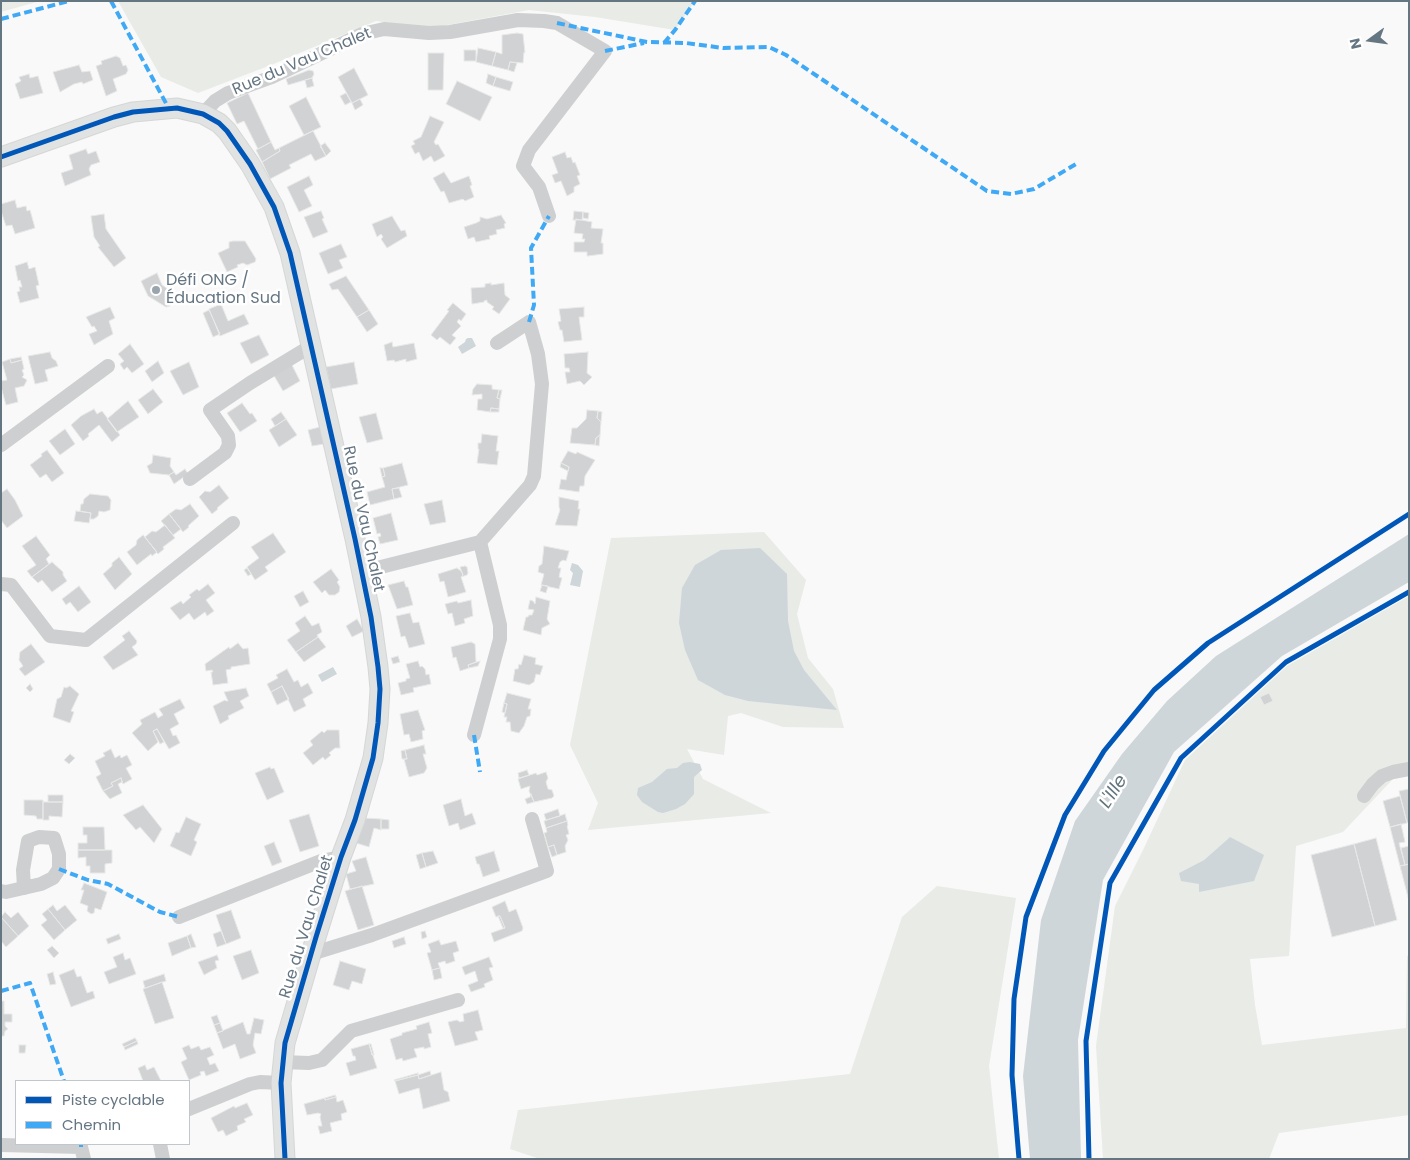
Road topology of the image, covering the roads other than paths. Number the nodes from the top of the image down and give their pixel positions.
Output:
1 (203, 114) junction
2 (1, 157) edge
3 (549, 216) dead end
4 (497, 343) dead end
5 (311, 346) junction
6 (108, 366) dead end
7 (1, 445) edge
8 (190, 479) dead end
9 (233, 523) dead end
10 (480, 542) junction
11 (361, 572) junction
12 (1, 584) edge
13 (474, 735) dead end
14 (1409, 769) edge
15 (1364, 796) dead end
16 (532, 820) dead end
17 (341, 857) junction
18 (24, 888) dead end
19 (1, 891) edge
20 (179, 917) dead end
21 (311, 954) junction
22 (458, 1000) dead end
23 (282, 1062) junction
24 (281, 1083) junction
25 (190, 1109) edge
26 (1, 1145) edge
27 (160, 1145) edge
28 (84, 1159) edge
29 (163, 1159) edge
30 (285, 1159) edge

1 - 2 street, Rue du Vau Chalet
1 - 3 street, Rue du Vau Chalet
1 - 5 street, Rue du Vau Chalet
4 - 10 street
5 - 8 street
5 - 11 street, Rue du Vau Chalet
6 - 7 street
9 - 12 street
10 - 11 street
10 - 13 street
11 - 17 street, Rue du Vau Chalet
14 - 15 street
16 - 21 street, Rue du Vau Chalet
17 - 20 street, Rue du Vau Chalet
17 - 21 street, Rue du Vau Chalet
18 - 19 street
21 - 23 street, Rue du Vau Chalet
22 - 23 street
23 - 24 street, Rue du Vau Chalet
24 - 25 street
24 - 30 street, Rue du Vau Chalet
26 - 28 street
27 - 29 street

